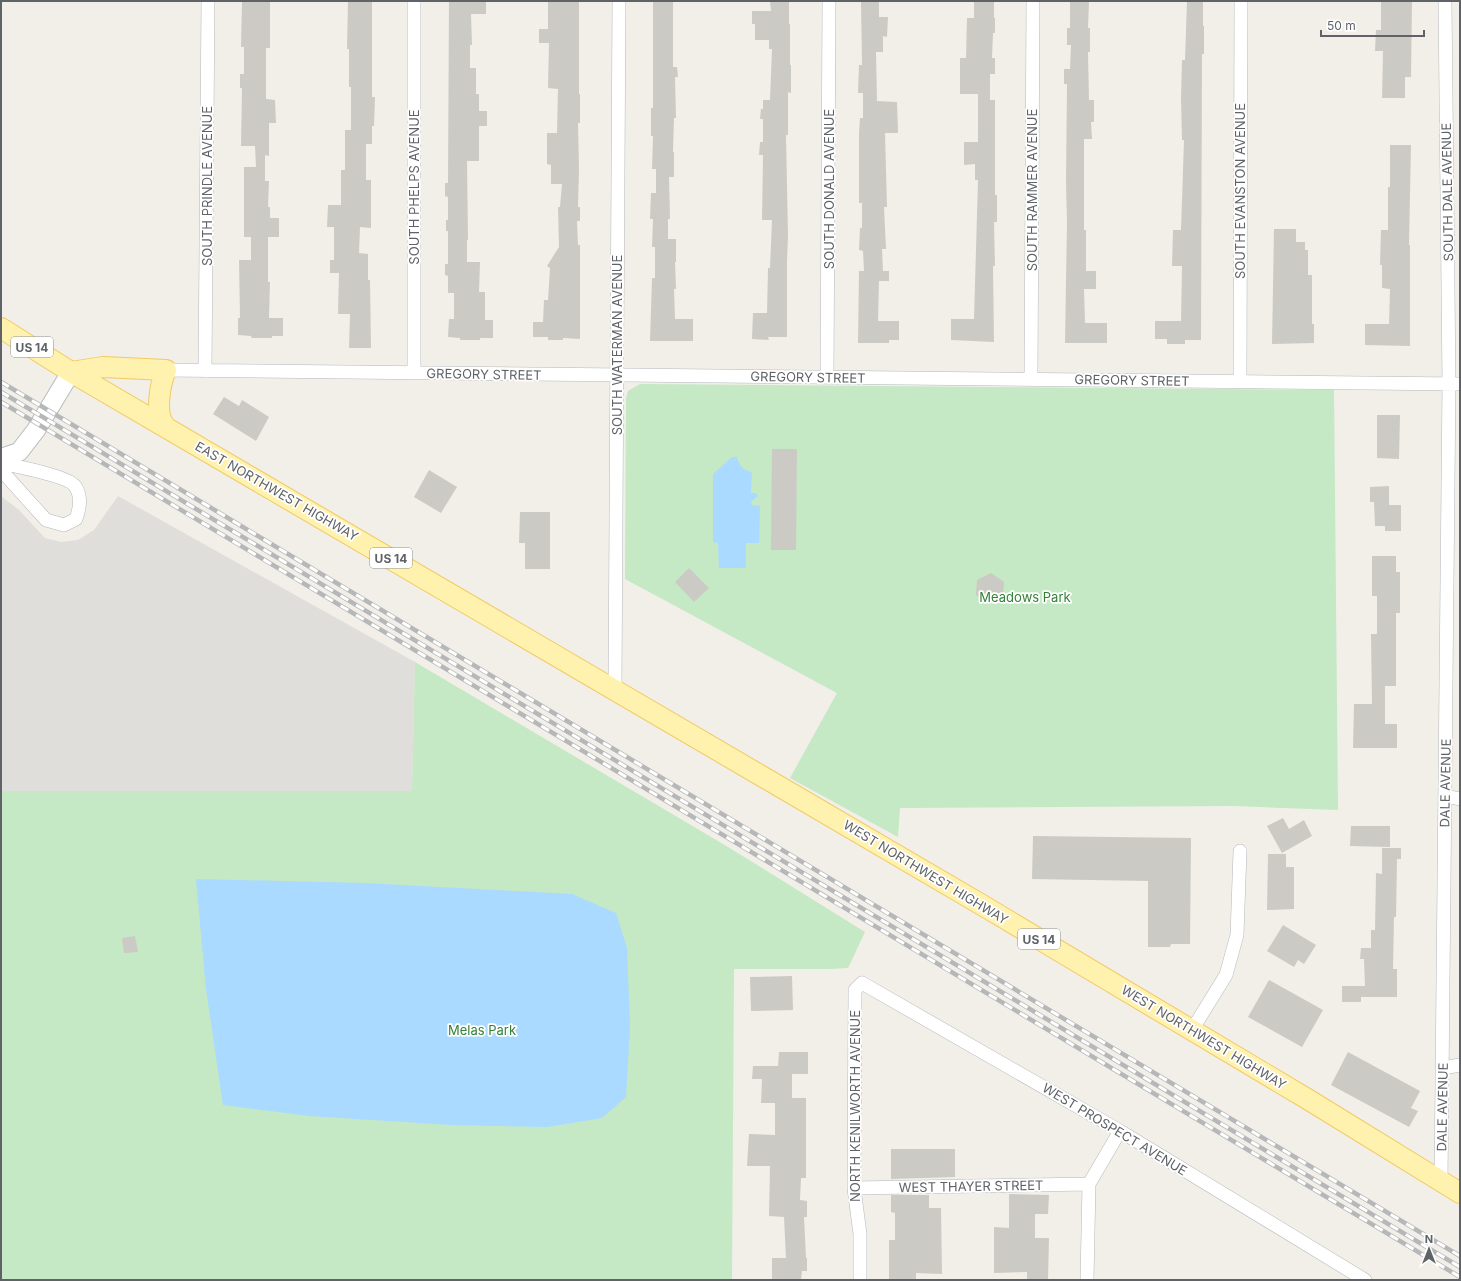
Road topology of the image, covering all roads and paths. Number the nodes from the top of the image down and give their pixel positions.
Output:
1 (208, 1) edge
2 (414, 1) edge
3 (619, 1) edge
4 (830, 1) edge
5 (1033, 1) edge
6 (1241, 1) edge
7 (1445, 1) edge
8 (1, 328) edge
9 (166, 370) junction
10 (205, 371) junction
11 (71, 372) junction
12 (414, 373) junction
13 (617, 375) junction
14 (828, 377) junction
15 (1031, 380) junction
16 (1240, 381) junction
17 (1455, 384) edge
18 (166, 427) junction
19 (1, 458) edge
20 (1, 463) edge
21 (1, 470) edge
22 (615, 689) junction
23 (1445, 796) junction
24 (1460, 799) edge
25 (1240, 851) dead end
26 (862, 983) joint
27 (1192, 1030) junction
28 (1460, 1065) edge
29 (1442, 1068) junction
30 (1120, 1131) junction
31 (1441, 1182) junction
32 (1089, 1184) junction
33 (854, 1188) junction
34 (1460, 1193) edge
35 (860, 1280) edge
36 (1088, 1280) edge
37 (1363, 1280) edge

1 - 10 street, SOUTH PRINDLE AVENUE
2 - 12 street, SOUTH PHELPS AVENUE
3 - 13 street, SOUTH WATERMAN AVENUE
4 - 14 street, SOUTH DONALD AVENUE
5 - 15 street, SOUTH RAMMER AVENUE
6 - 16 street, SOUTH EVANSTON AVENUE
7 - 17 street, SOUTH DALE AVENUE
8 - 11 main road, EAST NORTHWEST HIGHWAY / US 14
9 - 10 street, GREGORY STREET
9 - 11 main road
9 - 18 main road
10 - 12 street, GREGORY STREET
11 - 18 main road, EAST NORTHWEST HIGHWAY / US 14
11 - 19 street
12 - 13 street, GREGORY STREET
13 - 14 street, GREGORY STREET
13 - 22 street, SOUTH WATERMAN AVENUE
14 - 15 street, GREGORY STREET
15 - 16 street, GREGORY STREET
16 - 17 street, GREGORY STREET
17 - 23 street, DALE AVENUE
18 - 22 main road, EAST NORTHWEST HIGHWAY / US 14
20 - 21 street
22 - 27 main road, WEST NORTHWEST HIGHWAY / US 14
23 - 24 street
23 - 29 street, DALE AVENUE
25 - 27 street
26 - 30 street, WEST PROSPECT AVENUE
26 - 33 street, NORTH KENILWORTH AVENUE
27 - 31 main road, WEST NORTHWEST HIGHWAY / US 14
28 - 29 street
29 - 31 street, DALE AVENUE
30 - 32 street
30 - 37 street, WEST PROSPECT AVENUE
31 - 34 main road, WEST NORTHWEST HIGHWAY / US 14
32 - 33 street, WEST THAYER STREET
32 - 36 street
33 - 35 street, NORTH KENILWORTH AVENUE

